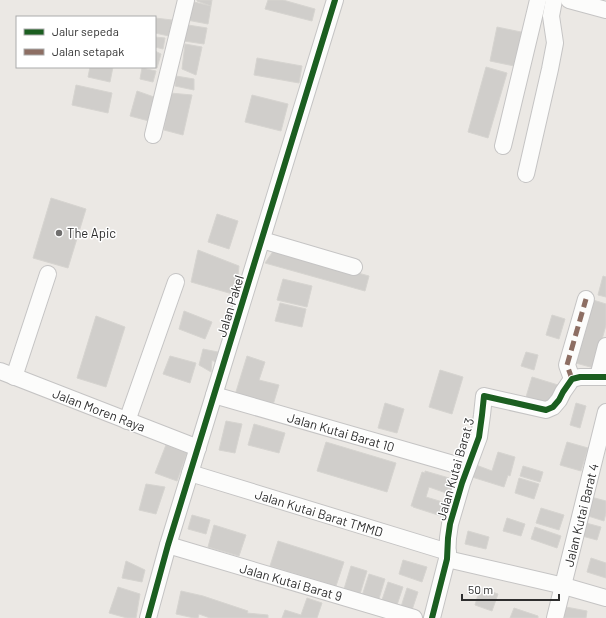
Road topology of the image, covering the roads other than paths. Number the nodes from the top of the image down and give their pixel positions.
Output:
1 (186, 0) edge
2 (335, 0) edge
3 (538, 0) edge
4 (554, 0) edge
5 (569, 0) edge
6 (606, 10) edge
7 (153, 135) dead end
8 (503, 146) dead end
9 (526, 174) dead end
10 (262, 238) junction
11 (354, 267) dead end
12 (48, 274) dead end
13 (176, 282) dead end
14 (586, 299) dead end
15 (606, 346) edge
16 (7, 374) edge
17 (605, 377) edge
18 (572, 379) junction
19 (214, 395) junction
20 (606, 412) edge
21 (127, 420) junction
22 (198, 448) junction
23 (467, 468) junction
24 (190, 473) junction
25 (168, 545) junction
26 (447, 556) junction
27 (564, 586) junction
28 (606, 598) edge
29 (148, 618) edge
30 (414, 618) edge
31 (432, 618) edge
32 (555, 618) edge

1 - 7 street
2 - 10 street, Jalan Pakel
3 - 8 street
4 - 9 street
5 - 6 street
10 - 11 street
10 - 19 street, Jalan Pakel
12 - 16 street
13 - 21 street
14 - 18 street
15 - 17 street
16 - 21 street, Jalan Moren Raya
17 - 18 street
18 - 23 street, Jalan Kutai Barat 3
19 - 22 street, Jalan Pakel
19 - 23 street, Jalan Kutai Barat 10
20 - 27 street, Jalan Kutai Barat 4
21 - 22 street, Jalan Moren Raya
22 - 24 street, Jalan Pakel
23 - 26 street, Jalan Kutai Barat 3
24 - 25 street, Jalan Pakel
24 - 26 street, Jalan Kutai Barat TMMD
25 - 29 street, Jalan Pakel
25 - 30 street, Jalan Kutai Barat 9
26 - 27 street, Jalan Kutai Barat TMMD
26 - 31 street, Jalan Kutai Barat 3
27 - 28 street, Jalan Kutai Barat TMMD
27 - 32 street, Jalan Kutai Barat 4

